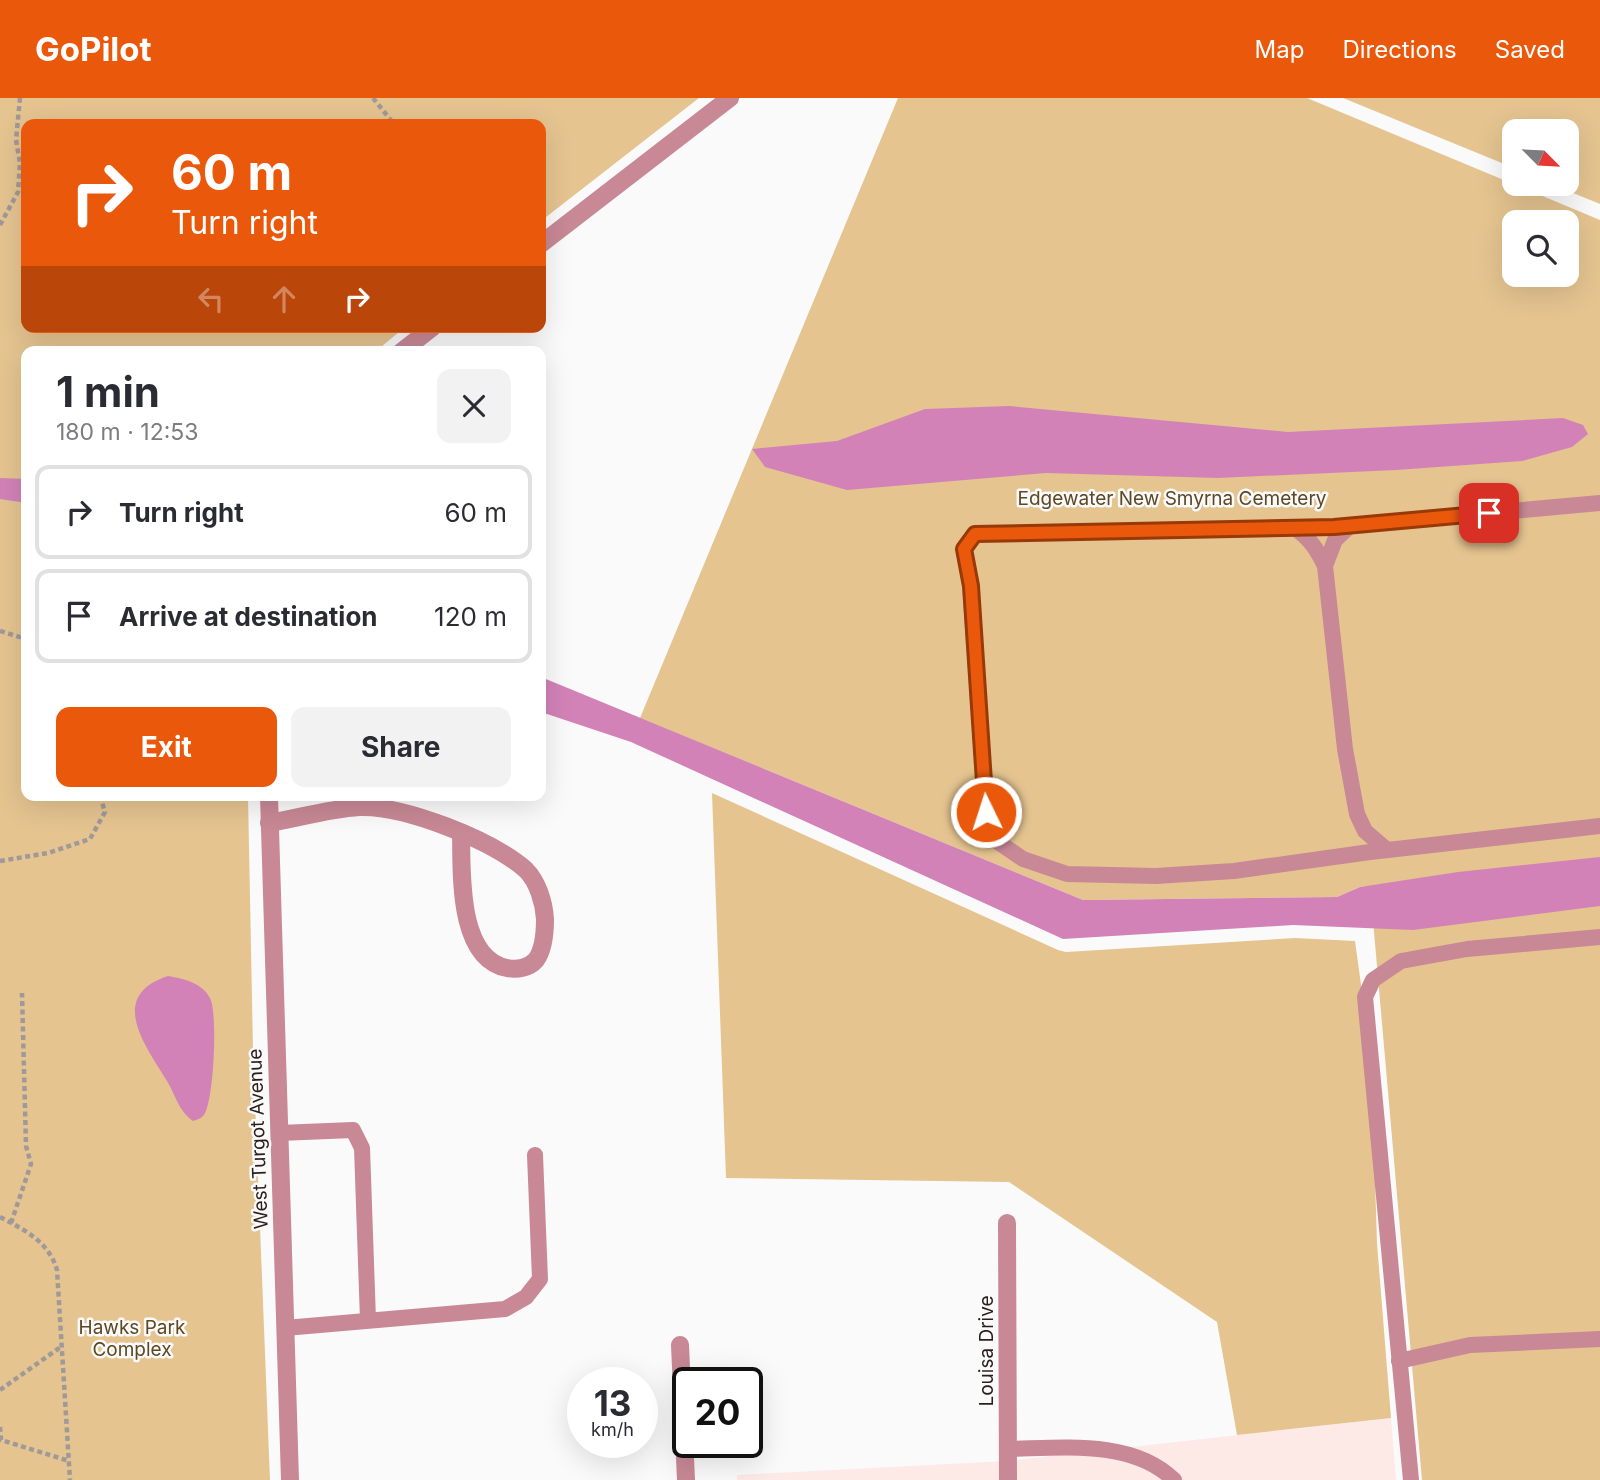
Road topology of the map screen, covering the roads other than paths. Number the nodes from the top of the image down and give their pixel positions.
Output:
1 (730, 98) edge
2 (546, 240) edge
3 (425, 333) edge
4 (409, 346) edge
5 (1600, 503) edge
6 (1351, 525) junction
7 (1294, 528) junction
8 (1325, 566) junction
9 (268, 801) edge
10 (269, 823) junction
11 (1600, 826) edge
12 (461, 833) junction
13 (1387, 850) junction
14 (1600, 937) edge
15 (279, 1133) junction
16 (536, 1155) dead end
17 (1007, 1223) dead end
18 (368, 1320) junction
19 (285, 1328) junction
20 (1600, 1339) edge
21 (680, 1345) dead end
22 (1399, 1361) junction
23 (1008, 1449) junction
24 (290, 1480) edge
25 (686, 1480) edge
26 (1008, 1480) edge
27 (1174, 1480) edge
28 (1410, 1480) edge

1 - 2 street
3 - 4 street
5 - 6 lane
6 - 7 lane
6 - 8 lane
7 - 8 lane
7 - 13 lane
8 - 13 lane
9 - 10 street, West Turgot Avenue
10 - 12 street
10 - 15 street, West Turgot Avenue
11 - 13 lane
12 - 12 street
14 - 22 lane
15 - 18 lane
15 - 19 street, West Turgot Avenue
16 - 18 lane
17 - 23 street, Louisa Drive
18 - 19 lane
19 - 24 street, West Turgot Avenue
20 - 22 lane
21 - 25 street
22 - 28 lane
23 - 26 street, Louisa Drive
23 - 27 lane

